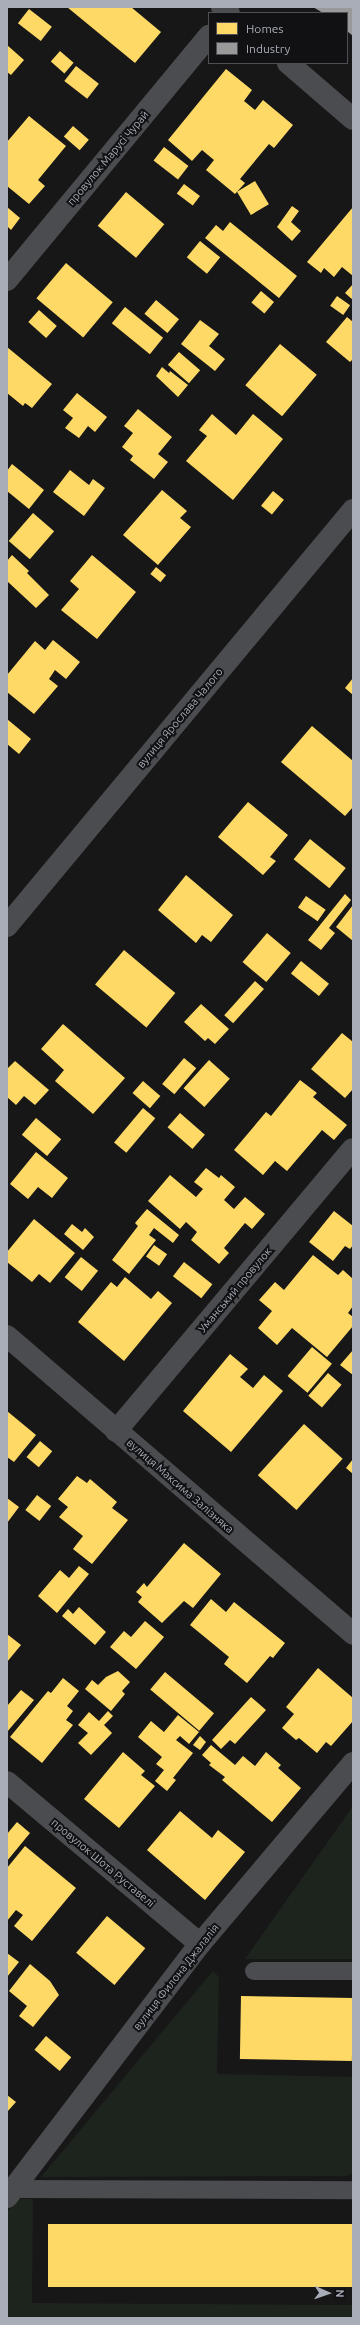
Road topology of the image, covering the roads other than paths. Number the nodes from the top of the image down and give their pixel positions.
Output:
1 (208, 37) edge
2 (289, 64) edge
3 (353, 119) edge
4 (7, 280) edge
5 (353, 510) edge
6 (7, 926) edge
7 (353, 1149) edge
8 (7, 1336) edge
9 (116, 1431) junction
10 (353, 1634) edge
11 (353, 1763) edge
12 (7, 1782) edge
13 (200, 1944) junction
14 (254, 1971) dead end
15 (353, 1971) edge
16 (353, 2190) edge
17 (10, 2193) edge

1 - 4 street, провулок Марусі Чурай
2 - 3 street
5 - 6 street, вулиця Ярослава Чалого
7 - 9 street, Уманський провулок
8 - 9 street, вулиця Максима Залізняка
9 - 10 street, вулиця Максима Залізняка
11 - 13 street, вулиця Филона Джалалія
12 - 13 street, провулок Шота Руставелі
13 - 17 street, вулиця Филона Джалалія
14 - 15 lane
16 - 17 lane

